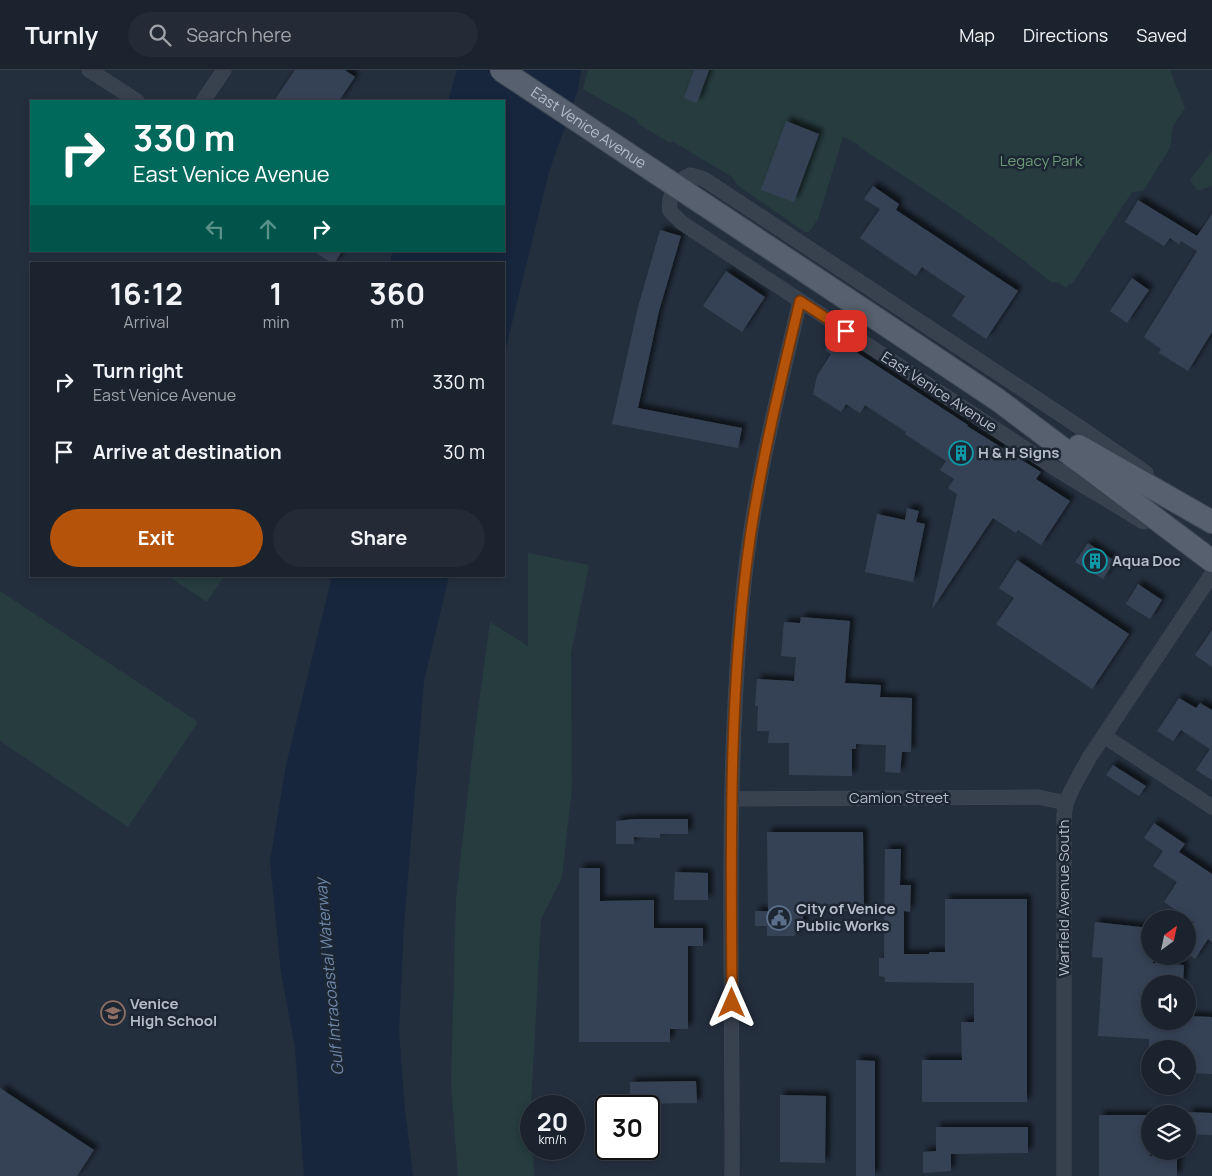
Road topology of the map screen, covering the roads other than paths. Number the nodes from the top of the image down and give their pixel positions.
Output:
1 (89, 70) edge
2 (224, 70) edge
3 (501, 70) edge
4 (135, 100) edge
5 (204, 100) edge
6 (800, 301) junction
7 (998, 400) junction
8 (1212, 521) edge
9 (1212, 562) edge
10 (1212, 574) edge
11 (1104, 736) junction
12 (732, 799) junction
13 (1066, 803) junction
14 (1212, 807) edge
15 (732, 1176) edge
16 (1064, 1176) edge

1 - 4 street
2 - 5 street
3 - 7 main road, East Venice Avenue, bridge
6 - 8 street, East Venice Avenue
6 - 9 street, East Venice Avenue
6 - 12 street
7 - 8 main road, East Venice Avenue
7 - 9 main road, East Venice Avenue
10 - 11 street, Warfield Avenue South
11 - 13 street, Warfield Avenue South
11 - 14 street
12 - 13 street, Camion Street
12 - 15 street
13 - 16 street, Warfield Avenue South

